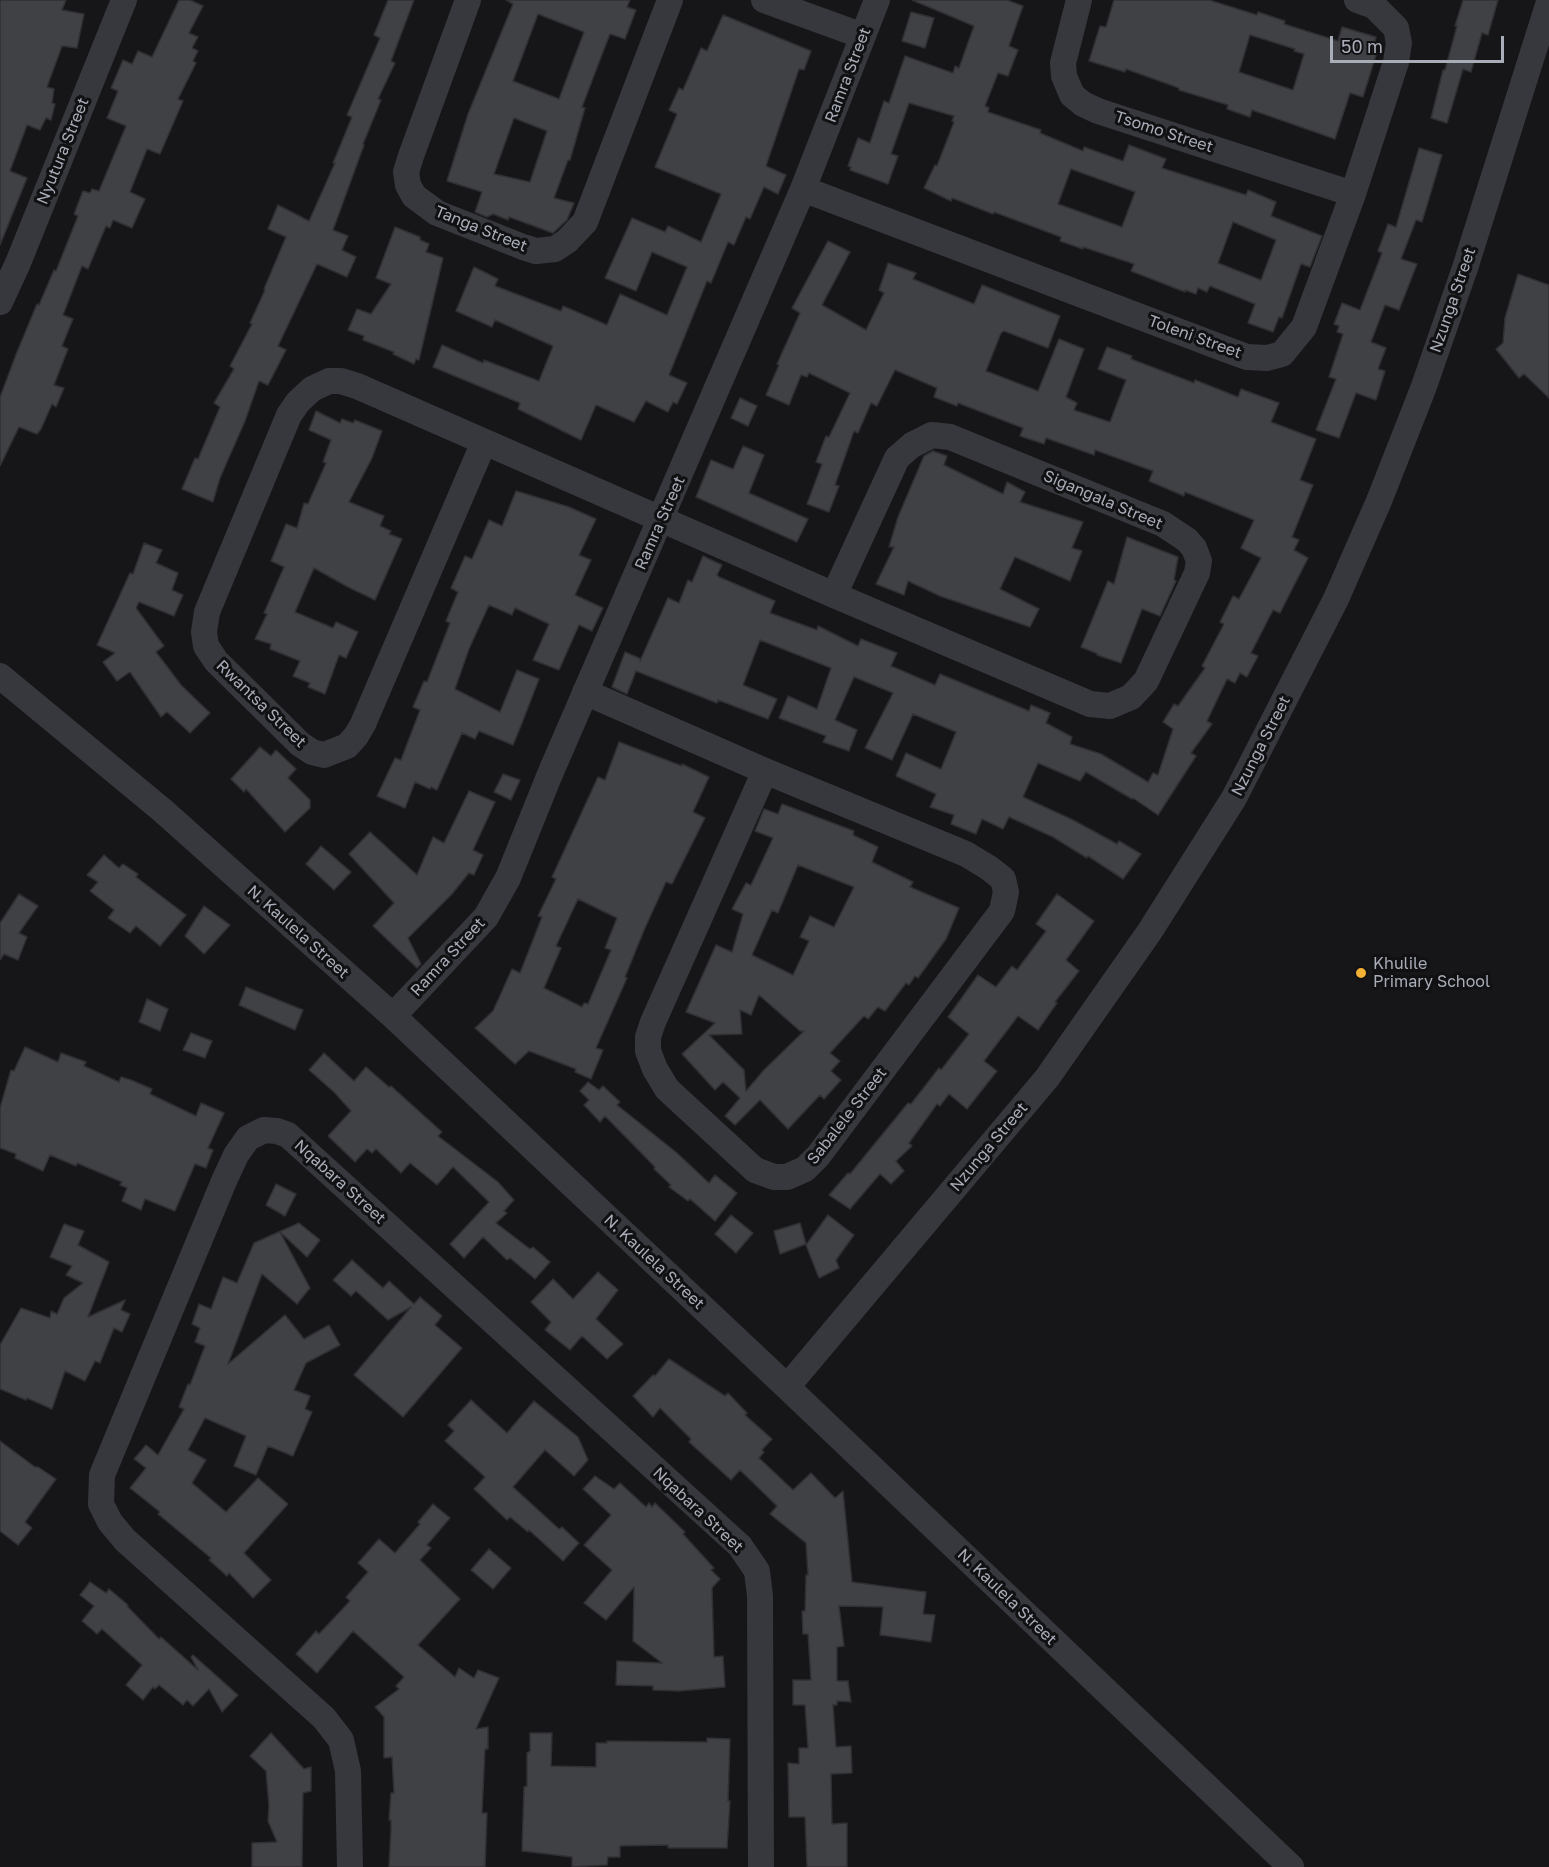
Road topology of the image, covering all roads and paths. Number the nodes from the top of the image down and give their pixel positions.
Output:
1 (124, 0) edge
2 (468, 0) edge
3 (670, 0) edge
4 (764, 0) edge
5 (877, 0) edge
6 (1079, 0) edge
7 (1357, 0) edge
8 (1549, 2) edge
9 (863, 36) junction
10 (803, 189) junction
11 (1353, 194) junction
12 (9, 257) edge
13 (0, 302) edge
14 (484, 442) junction
15 (662, 518) junction
16 (834, 595) junction
17 (0, 676) edge
18 (585, 692) junction
19 (765, 771) junction
20 (393, 1016) junction
21 (787, 1387) junction
22 (350, 1867) edge
23 (761, 1867) edge
24 (1291, 1867) edge

1 - 12 street, Nyutura Street
2 - 3 street, Tanga Street
4 - 9 street
5 - 9 street, Ramra Street
6 - 11 street, Tsomo Street
7 - 11 street, Toleni Street
8 - 21 street, Nzunga Street
9 - 10 street, Ramra Street
10 - 11 street, Toleni Street
10 - 15 street, Ramra Street
12 - 13 street, Nyutura Street
14 - 14 street, Rwantsa Street
14 - 15 street, Rwantsa Street
15 - 16 street, Sigangala Street
15 - 18 street, Ramra Street
16 - 16 street, Sigangala Street
17 - 20 street, N. Kaulela Street
18 - 19 street, Sabalele Street
18 - 20 street, Ramra Street
19 - 19 street, Sabalele Street
20 - 21 street, N. Kaulela Street
21 - 24 street, N. Kaulela Street
22 - 23 street, Nqabara Street

